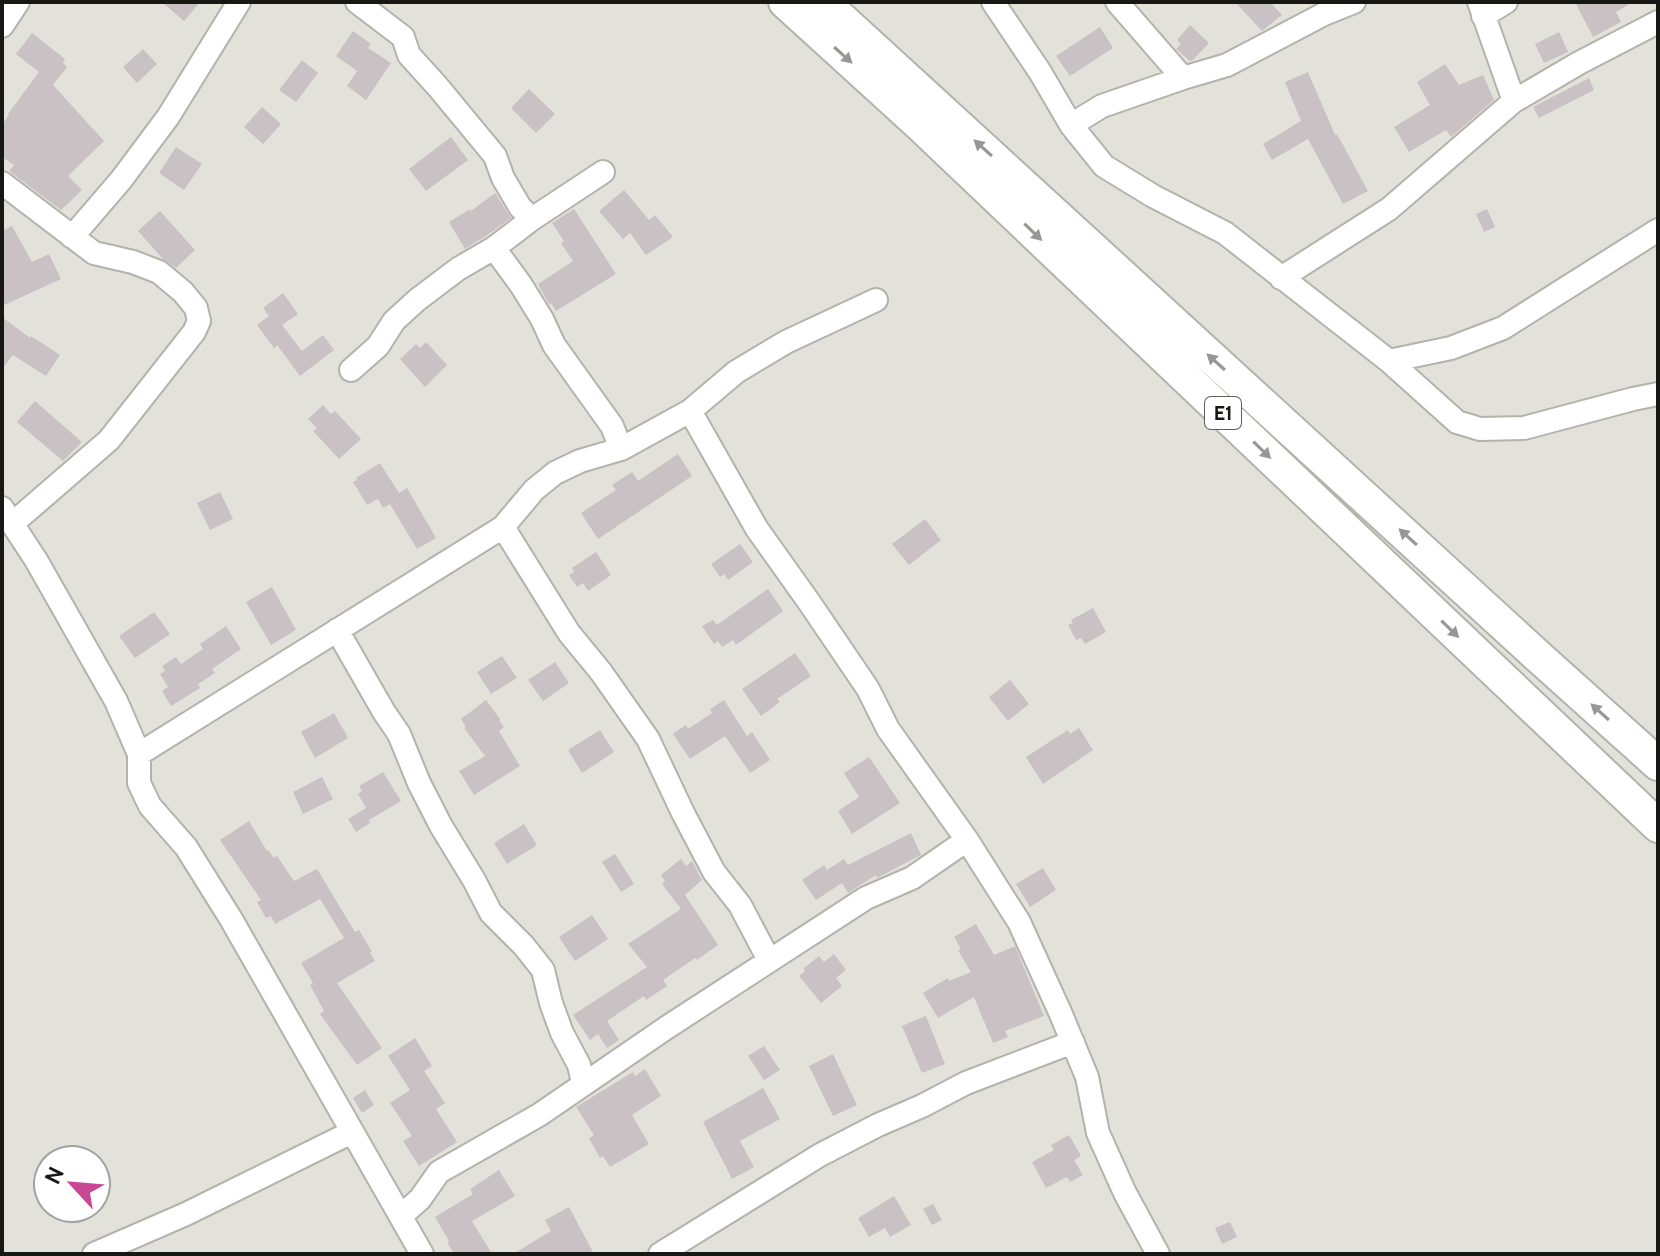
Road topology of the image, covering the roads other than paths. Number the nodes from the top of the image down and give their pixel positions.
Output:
1 (18, 2) edge
2 (239, 2) edge
3 (357, 2) edge
4 (785, 2) edge
5 (823, 2) edge
6 (993, 2) edge
7 (1117, 2) edge
8 (1354, 2) edge
9 (1506, 2) edge
10 (1481, 9) edge
11 (1658, 22) edge
12 (2, 26) edge
13 (1183, 78) junction
14 (1514, 101) junction
15 (1071, 125) junction
16 (603, 172) dead end
17 (2, 183) edge
18 (532, 219) junction
19 (1658, 230) edge
20 (72, 237) junction
21 (494, 248) junction
22 (1281, 278) junction
23 (876, 300) dead end
24 (1389, 361) junction
25 (351, 370) dead end
26 (1658, 394) edge
27 (690, 411) junction
28 (621, 449) junction
29 (7, 516) edge
30 (503, 527) junction
31 (337, 630) junction
32 (139, 754) junction
33 (1658, 764) edge
34 (1658, 826) edge
35 (967, 840) junction
36 (769, 960) junction
37 (1073, 1042) junction
38 (583, 1083) junction
39 (352, 1132) junction
40 (401, 1216) junction
41 (94, 1254) edge
42 (422, 1254) edge
43 (660, 1254) edge
44 (1158, 1254) edge

1 - 12 street
2 - 20 street
3 - 18 street
4 -> 34 highway, E1
33 -> 5 highway, E1
6 - 15 street
7 - 13 street
8 - 13 street
9 - 10 street
10 - 14 street
11 - 14 street
13 - 15 street
14 - 22 street
15 - 22 street
16 - 18 street
17 - 20 street
18 - 21 street
19 - 24 street
20 - 29 street
21 - 25 street
21 - 28 street
22 - 24 street
23 - 27 street
24 - 26 street
27 - 28 street
27 - 35 street
28 - 30 street
29 - 32 street
30 - 31 street
30 - 36 street
31 - 32 street
31 - 38 street
32 - 39 street
35 - 36 street
35 - 37 street
36 - 38 street
37 - 43 street
37 - 44 street
38 - 40 street
39 - 40 street
39 - 41 street
40 - 42 street

